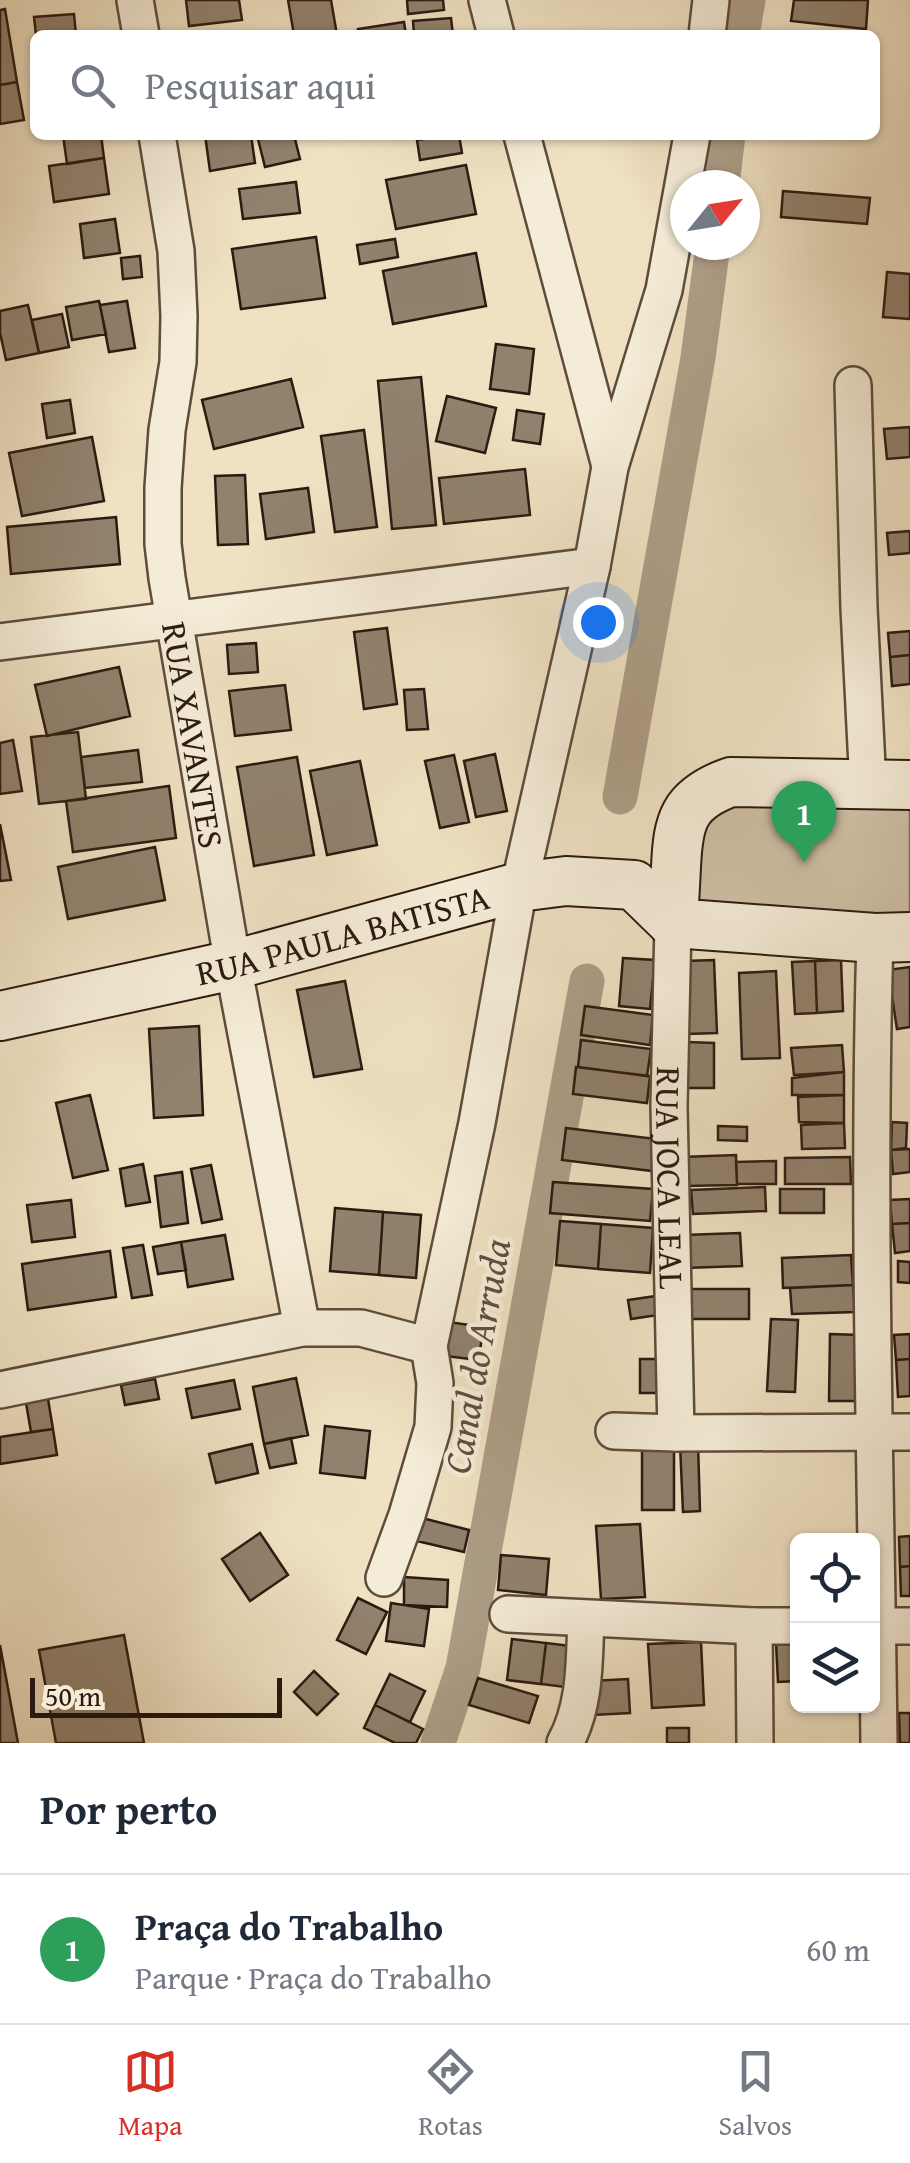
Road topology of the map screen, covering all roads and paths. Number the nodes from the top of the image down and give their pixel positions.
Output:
1 (135, 0) edge
2 (487, 0) edge
3 (712, 0) edge
4 (140, 30) edge
5 (495, 30) edge
6 (708, 30) edge
7 (158, 140) edge
8 (523, 140) edge
9 (691, 140) edge
10 (853, 385) dead end
11 (610, 467) junction
12 (592, 566) junction
13 (176, 620) junction
14 (0, 642) edge
15 (889, 786) edge
16 (519, 887) junction
17 (673, 924) junction
18 (893, 938) edge
19 (232, 965) junction
20 (0, 1016) edge
21 (302, 1328) junction
22 (429, 1346) junction
23 (1, 1386) edge
24 (614, 1431) dead end
25 (873, 1432) junction
26 (910, 1432) edge
27 (676, 1433) junction
28 (384, 1578) dead end
29 (508, 1614) dead end
30 (586, 1618) junction
31 (754, 1626) junction
32 (790, 1626) edge
33 (887, 1626) edge
34 (565, 1743) edge
35 (755, 1743) edge
36 (879, 1743) edge

1 - 4 street
2 - 5 street
3 - 6 street
7 - 13 street, RUA XAVANTES
8 - 11 street
9 - 11 street
10 - 15 street
11 - 12 street
12 - 13 street
12 - 16 street
13 - 14 street
13 - 19 street, RUA XAVANTES
15 - 17 street
16 - 17 street, RUA PAULA BATISTA
16 - 19 street, RUA PAULA BATISTA
16 - 22 street
17 - 18 street
17 - 27 street, RUA JOCA LEAL
18 - 25 street
19 - 20 street, RUA PAULA BATISTA
19 - 21 street, RUA XAVANTES
21 - 22 street
21 - 23 street
22 - 28 street
24 - 27 street
25 - 26 street
25 - 27 street
25 - 33 street
29 - 30 street
30 - 31 street
30 - 34 street
31 - 32 street
31 - 35 street
33 - 36 street

